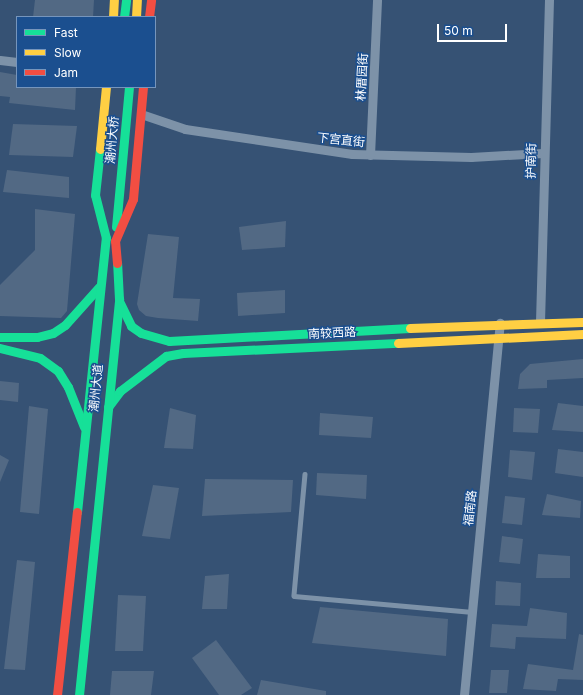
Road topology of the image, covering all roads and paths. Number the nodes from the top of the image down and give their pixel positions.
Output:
1 (114, 0) edge
2 (126, 0) edge
3 (137, 0) edge
4 (151, 0) edge
5 (377, 0) edge
6 (549, 0) edge
7 (113, 16) edge
8 (124, 16) edge
9 (136, 16) edge
10 (149, 16) edge
11 (0, 60) edge
12 (16, 62) edge
13 (106, 88) edge
14 (129, 88) edge
15 (143, 88) edge
16 (141, 114) junction
17 (544, 153) junction
18 (370, 155) junction
19 (108, 202) dead end
20 (110, 239) junction
21 (99, 287) junction
22 (119, 300) junction
23 (540, 322) junction
24 (583, 322) edge
25 (500, 323) junction
26 (583, 334) edge
27 (499, 336) junction
28 (0, 337) edge
29 (0, 348) edge
30 (106, 412) junction
31 (84, 427) junction
32 (305, 474) dead end
33 (472, 612) junction
34 (56, 695) edge
35 (79, 695) edge
36 (464, 695) edge

1 - 7 main road
2 - 8 main road
3 - 9 main road
4 - 10 main road
5 - 18 street, 林厝园街
6 - 17 street, 护南街
11 - 12 street
13 - 20 main road, 潮州大道
14 - 20 main road, 潮州大桥
15 - 16 main road, 潮州大道
16 - 18 street, 下宫直街
16 - 20 main road, 潮州大道
17 - 18 street, 下宫直街
17 - 23 street, 护南街
19 - 20 main road
20 - 21 main road, 潮州大道
20 - 22 main road, 潮州大道
21 - 28 main road
21 - 31 main road, 潮州大道
22 - 25 main road, 南较西路
22 - 30 main road, 潮州大道
23 - 24 main road, 南较西路
23 - 25 main road, 南较西路
25 - 27 street, 福南路
26 - 27 main road, 南较西路
27 - 30 main road, 南较西路
27 - 33 street, 福南路
29 - 31 main road
30 - 35 main road, 潮州大道
31 - 34 main road, 潮州大道
32 - 33 lane
33 - 36 street, 福南路

